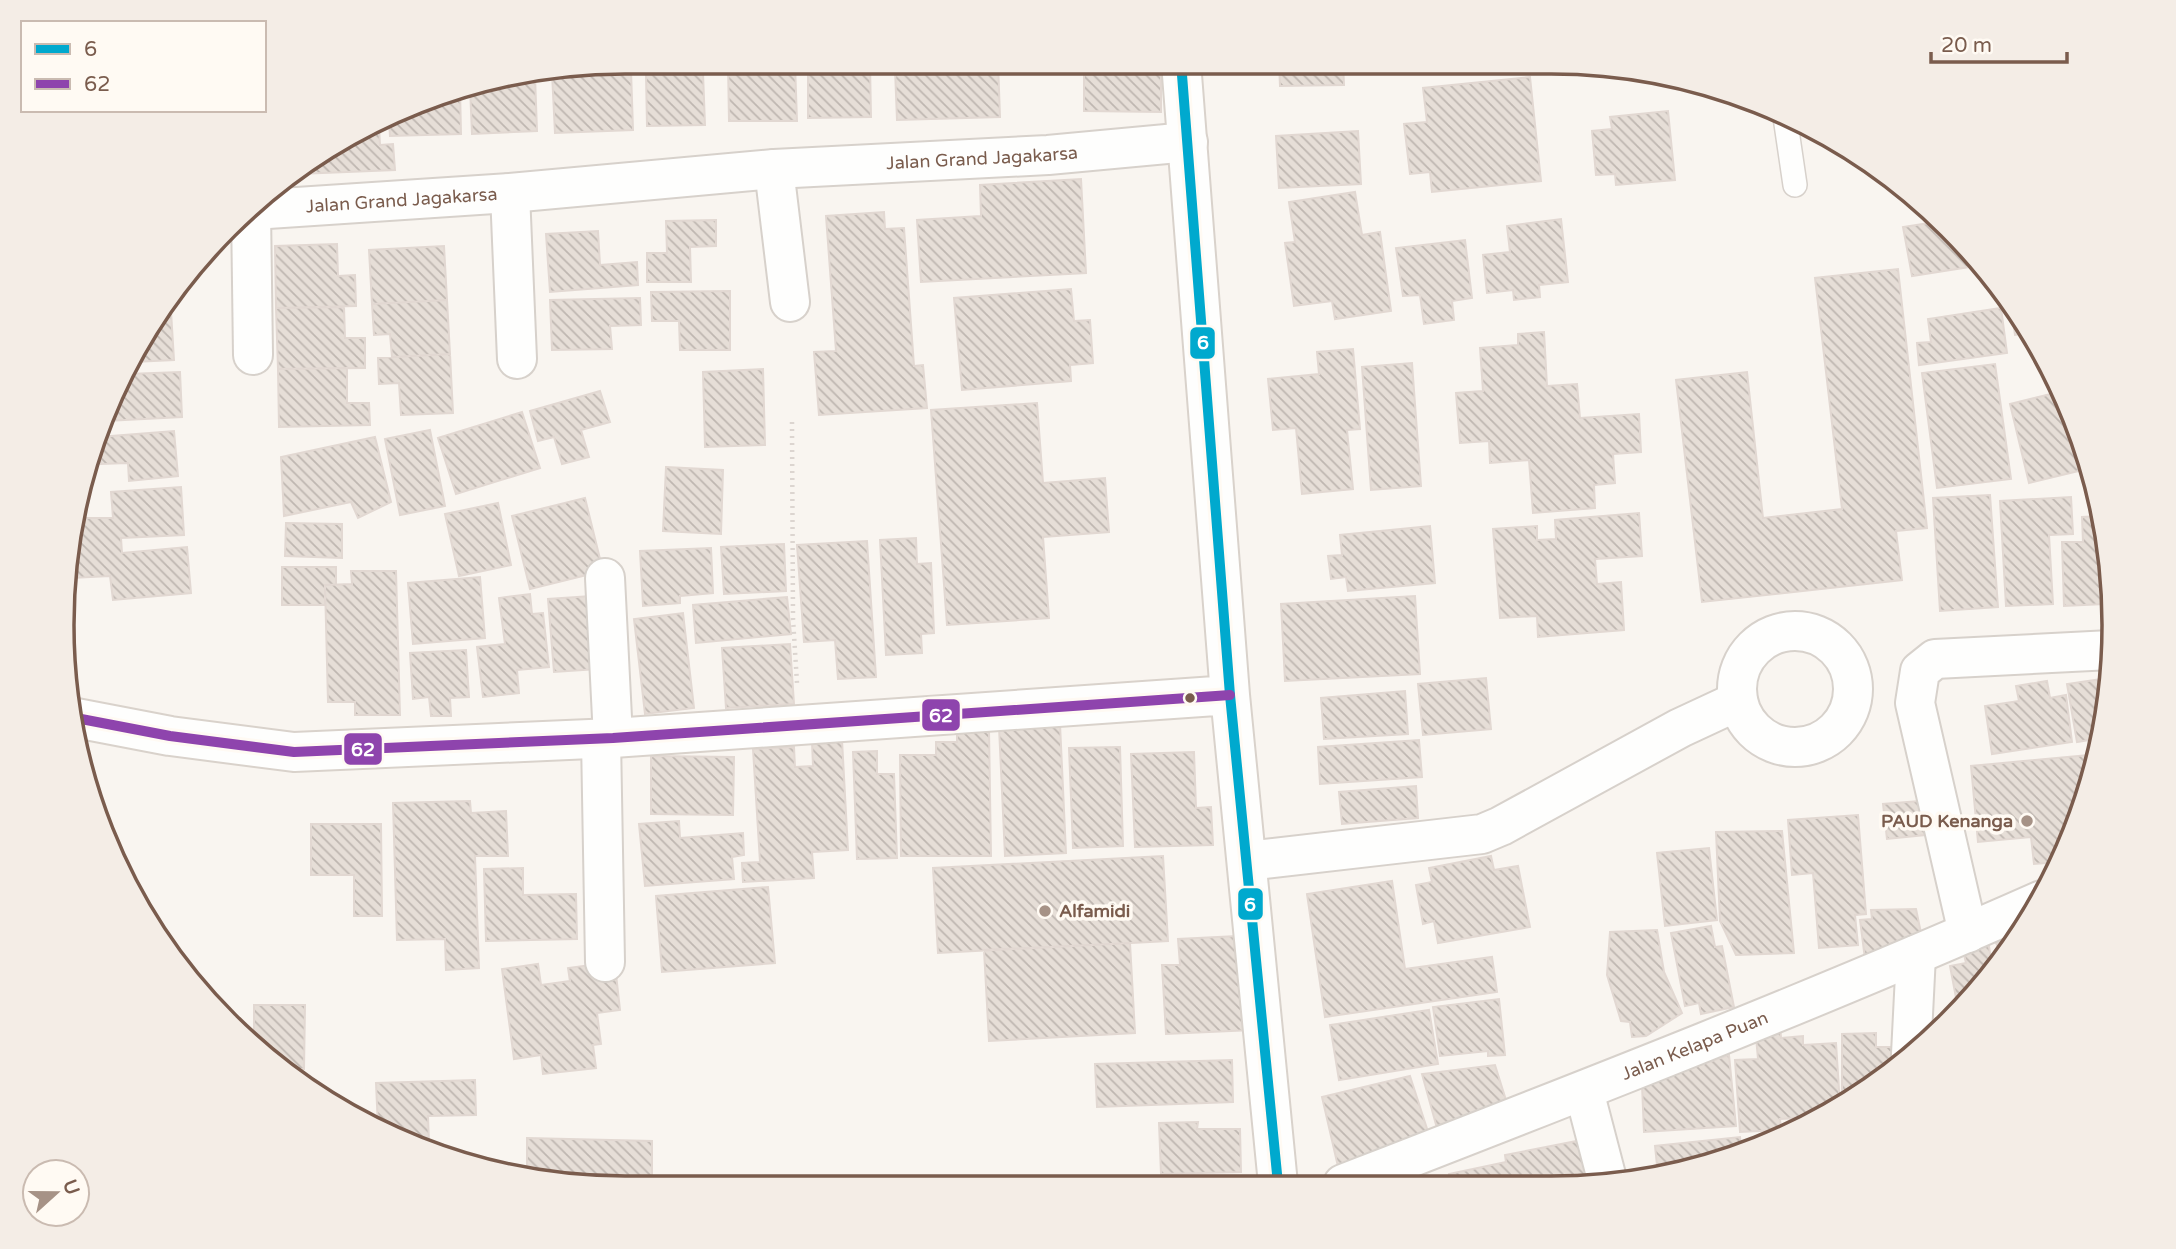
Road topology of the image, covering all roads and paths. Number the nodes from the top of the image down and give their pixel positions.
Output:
1 (1182, 74) edge
2 (1786, 126) edge
3 (1188, 142) junction
4 (774, 169) junction
5 (1795, 184) dead end
6 (510, 192) junction
7 (262, 209) edge
8 (252, 219) edge
9 (790, 302) dead end
10 (253, 355) dead end
11 (517, 359) dead end
12 (792, 422) dead end
13 (605, 578) dead end
14 (2101, 651) edge
15 (1230, 695) junction
16 (1738, 701) dead end
17 (82, 719) edge
18 (800, 727) junction
19 (607, 738) junction
20 (1247, 861) junction
21 (2024, 908) edge
22 (1968, 933) junction
23 (1916, 955) junction
24 (605, 962) dead end
25 (1912, 1042) edge
26 (1584, 1091) junction
27 (1605, 1173) edge
28 (1277, 1176) edge
29 (1364, 1176) edge

1 - 3 street
2 - 5 lane
3 - 4 street, Jalan Grand Jagakarsa
3 - 15 street
4 - 6 street, Jalan Grand Jagakarsa
4 - 9 street
6 - 7 street, Jalan Grand Jagakarsa
6 - 11 street, Jalan Grand Jagakarsa
8 - 10 street, Jalan Grand Jagakarsa
12 - 18 path
13 - 19 street
14 - 22 street
15 - 18 street
15 - 20 street
16 - 20 street
17 - 19 street
18 - 19 street
19 - 24 street
20 - 28 street
21 - 22 street, Jalan Kelapa Puan
22 - 23 street, Jalan Kelapa Puan
23 - 25 street
23 - 26 street, Jalan Kelapa Puan
26 - 27 street
26 - 29 street, Jalan Kelapa Puan

